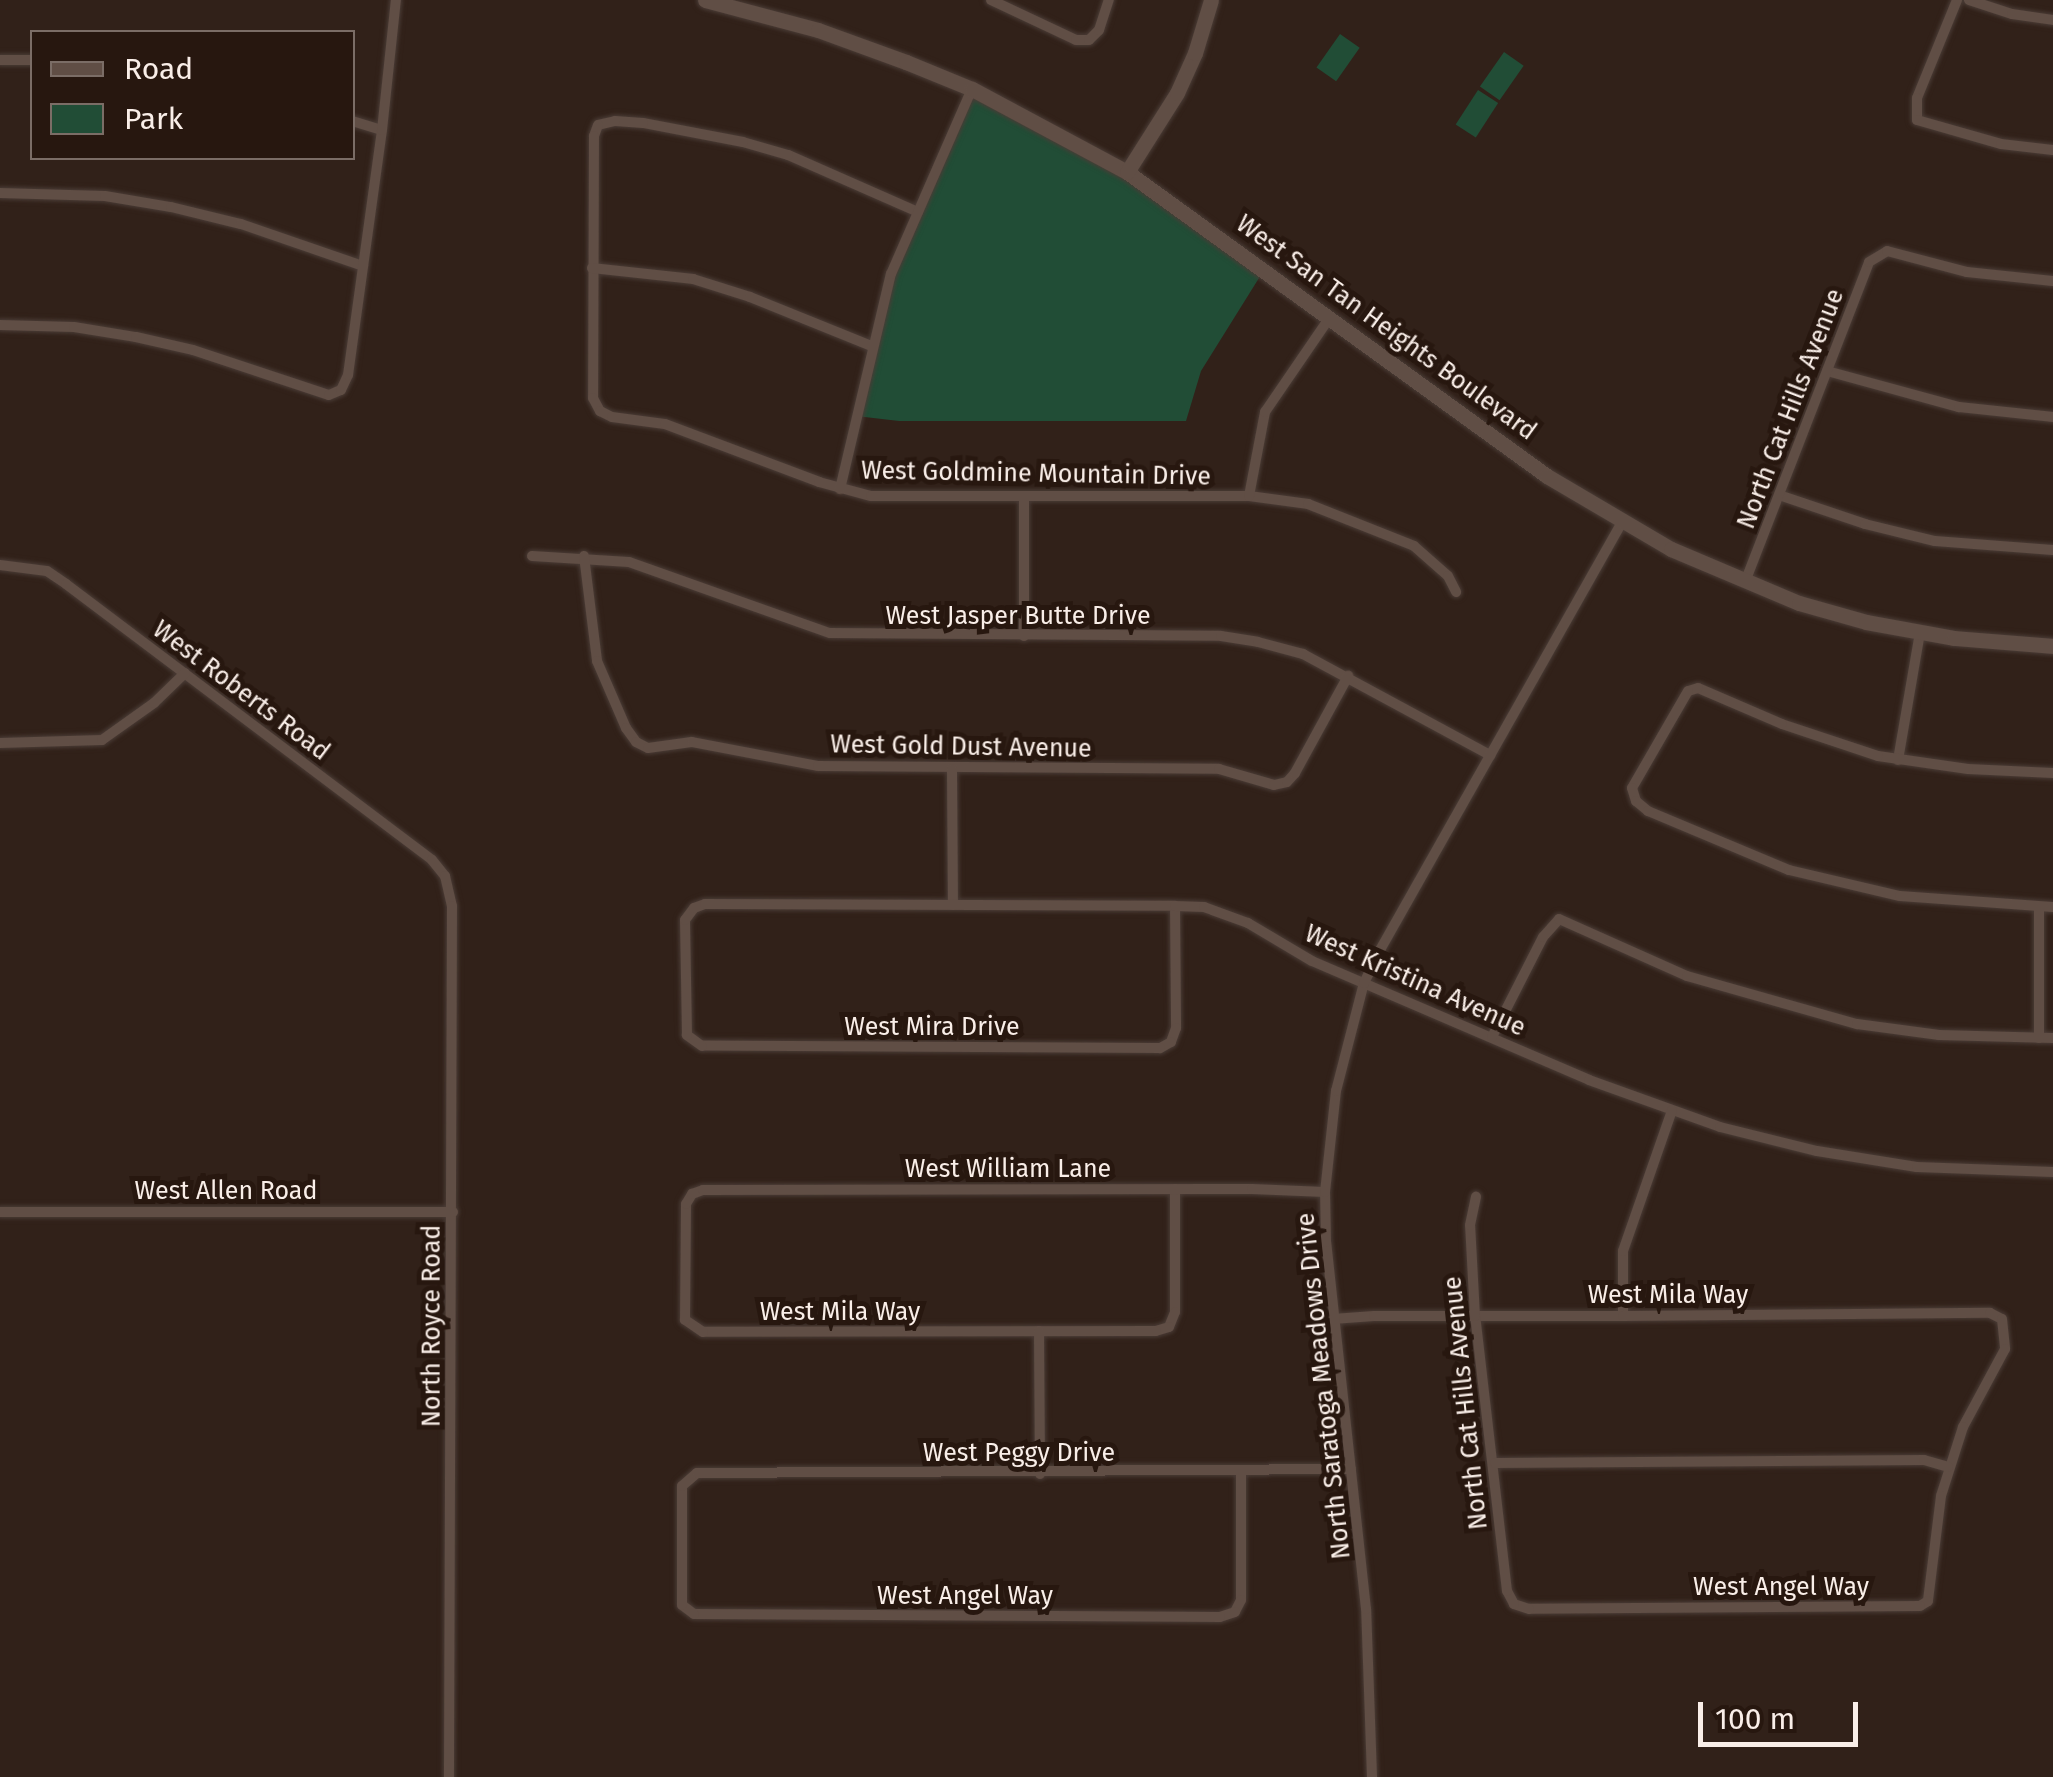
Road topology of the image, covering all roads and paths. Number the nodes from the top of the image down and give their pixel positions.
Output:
1 (396, 0) edge
2 (705, 0) edge
3 (991, 0) edge
4 (1109, 0) edge
5 (1211, 0) edge
6 (1957, 0) edge
7 (1969, 0) edge
8 (2053, 20) edge
9 (0, 60) edge
10 (30, 60) edge
11 (972, 90) junction
12 (355, 122) edge
13 (382, 130) junction
14 (2053, 150) edge
15 (1127, 172) junction
16 (0, 192) edge
17 (918, 212) junction
18 (363, 266) junction
19 (592, 268) junction
20 (2053, 281) edge
21 (1330, 317) junction
22 (0, 326) edge
23 (870, 346) junction
24 (1827, 371) junction
25 (2053, 417) edge
26 (840, 489) junction
27 (1779, 494) junction
28 (1248, 496) junction
29 (1024, 498) junction
30 (1622, 523) junction
31 (2053, 550) edge
32 (532, 556) dead end
33 (584, 556) junction
34 (0, 564) edge
35 (1745, 583) junction
36 (1456, 592) dead end
37 (1920, 632) junction
38 (1024, 636) junction
39 (2053, 646) edge
40 (185, 673) junction
41 (1348, 676) junction
42 (0, 743) edge
43 (1490, 755) junction
44 (1898, 760) junction
45 (952, 769) junction
46 (2053, 774) edge
47 (445, 876) joint
48 (954, 905) junction
49 (1176, 906) junction
50 (2053, 906) edge
51 (2039, 907) junction
52 (1364, 983) junction
53 (1492, 1037) junction
54 (2038, 1038) junction
55 (2053, 1038) edge
56 (691, 1042) joint
57 (1672, 1110) junction
58 (2053, 1172) edge
59 (1175, 1189) junction
60 (1325, 1192) junction
61 (1476, 1197) dead end
62 (0, 1212) edge
63 (452, 1212) junction
64 (1475, 1316) junction
65 (1623, 1316) junction
66 (1334, 1319) junction
67 (691, 1328) joint
68 (1038, 1332) junction
69 (1495, 1463) junction
70 (1948, 1467) junction
71 (1350, 1470) junction
72 (1241, 1472) junction
73 (1040, 1474) junction
74 (1514, 1604) joint
75 (694, 1614) joint
76 (450, 1777) edge
77 (1372, 1777) edge

1 - 13 street
2 - 11 street, West San Tan Heights Boulevard
3 - 4 street
5 - 15 street
6 - 14 street
7 - 8 street
9 - 10 street
11 - 15 street, West San Tan Heights Boulevard
11 - 17 street
12 - 13 street
13 - 18 street
15 - 21 street, West San Tan Heights Boulevard
16 - 18 street
17 - 19 street
17 - 23 street
18 - 22 street
19 - 23 street
19 - 26 street, West Goldmine Mountain Drive
20 - 24 street, North Cat Hills Avenue
21 - 28 street
21 - 30 street, West San Tan Heights Boulevard
23 - 26 street
24 - 25 street
24 - 27 street, North Cat Hills Avenue
26 - 29 street, West Goldmine Mountain Drive
27 - 31 street
27 - 35 street, North Cat Hills Avenue
28 - 29 street, West Goldmine Mountain Drive
28 - 36 street, West Goldmine Mountain Drive
29 - 38 street
30 - 35 street, West San Tan Heights Boulevard
30 - 43 street, North Saratoga Meadows Drive
32 - 33 street, West Jasper Butte Drive
33 - 38 street, West Jasper Butte Drive
33 - 45 street, West Gold Dust Avenue
34 - 40 street, West Roberts Road
35 - 37 street, West San Tan Heights Boulevard
37 - 39 street, West San Tan Heights Boulevard
37 - 44 street
38 - 41 street, West Jasper Butte Drive
40 - 42 street
40 - 47 street, West Roberts Road
41 - 43 street, West Jasper Butte Drive
41 - 45 street, West Gold Dust Avenue
43 - 52 street, North Saratoga Meadows Drive
44 - 46 street
44 - 51 street
45 - 48 street
47 - 63 street, North Royce Road
48 - 49 street, West Kristina Avenue
48 - 56 street, West Kristina Avenue
49 - 52 street, West Kristina Avenue
49 - 56 street, West Mira Drive
50 - 51 street
51 - 54 street
52 - 53 street, West Kristina Avenue
52 - 60 street, North Saratoga Meadows Drive
53 - 54 street
53 - 57 street, West Kristina Avenue
54 - 55 street
57 - 58 street, West Kristina Avenue
57 - 65 street
59 - 60 street, West William Lane
59 - 67 street, West William Lane
59 - 68 street, West Mila Way
60 - 66 street, North Saratoga Meadows Drive
61 - 64 street, North Cat Hills Avenue
62 - 63 street, West Allen Road
63 - 76 street, North Royce Road
64 - 65 street, West Mila Way
64 - 66 street, West Mila Way
64 - 69 street, North Cat Hills Avenue
65 - 70 street, West Mila Way
66 - 71 street, North Saratoga Meadows Drive
67 - 68 street, West Mila Way
68 - 73 street
69 - 70 street
69 - 74 street, North Cat Hills Avenue
70 - 74 street, West Angel Way
71 - 72 street, West Peggy Drive
71 - 77 street, North Saratoga Meadows Drive
72 - 73 street, West Peggy Drive
72 - 75 street, West Angel Way
73 - 75 street, West Peggy Drive

